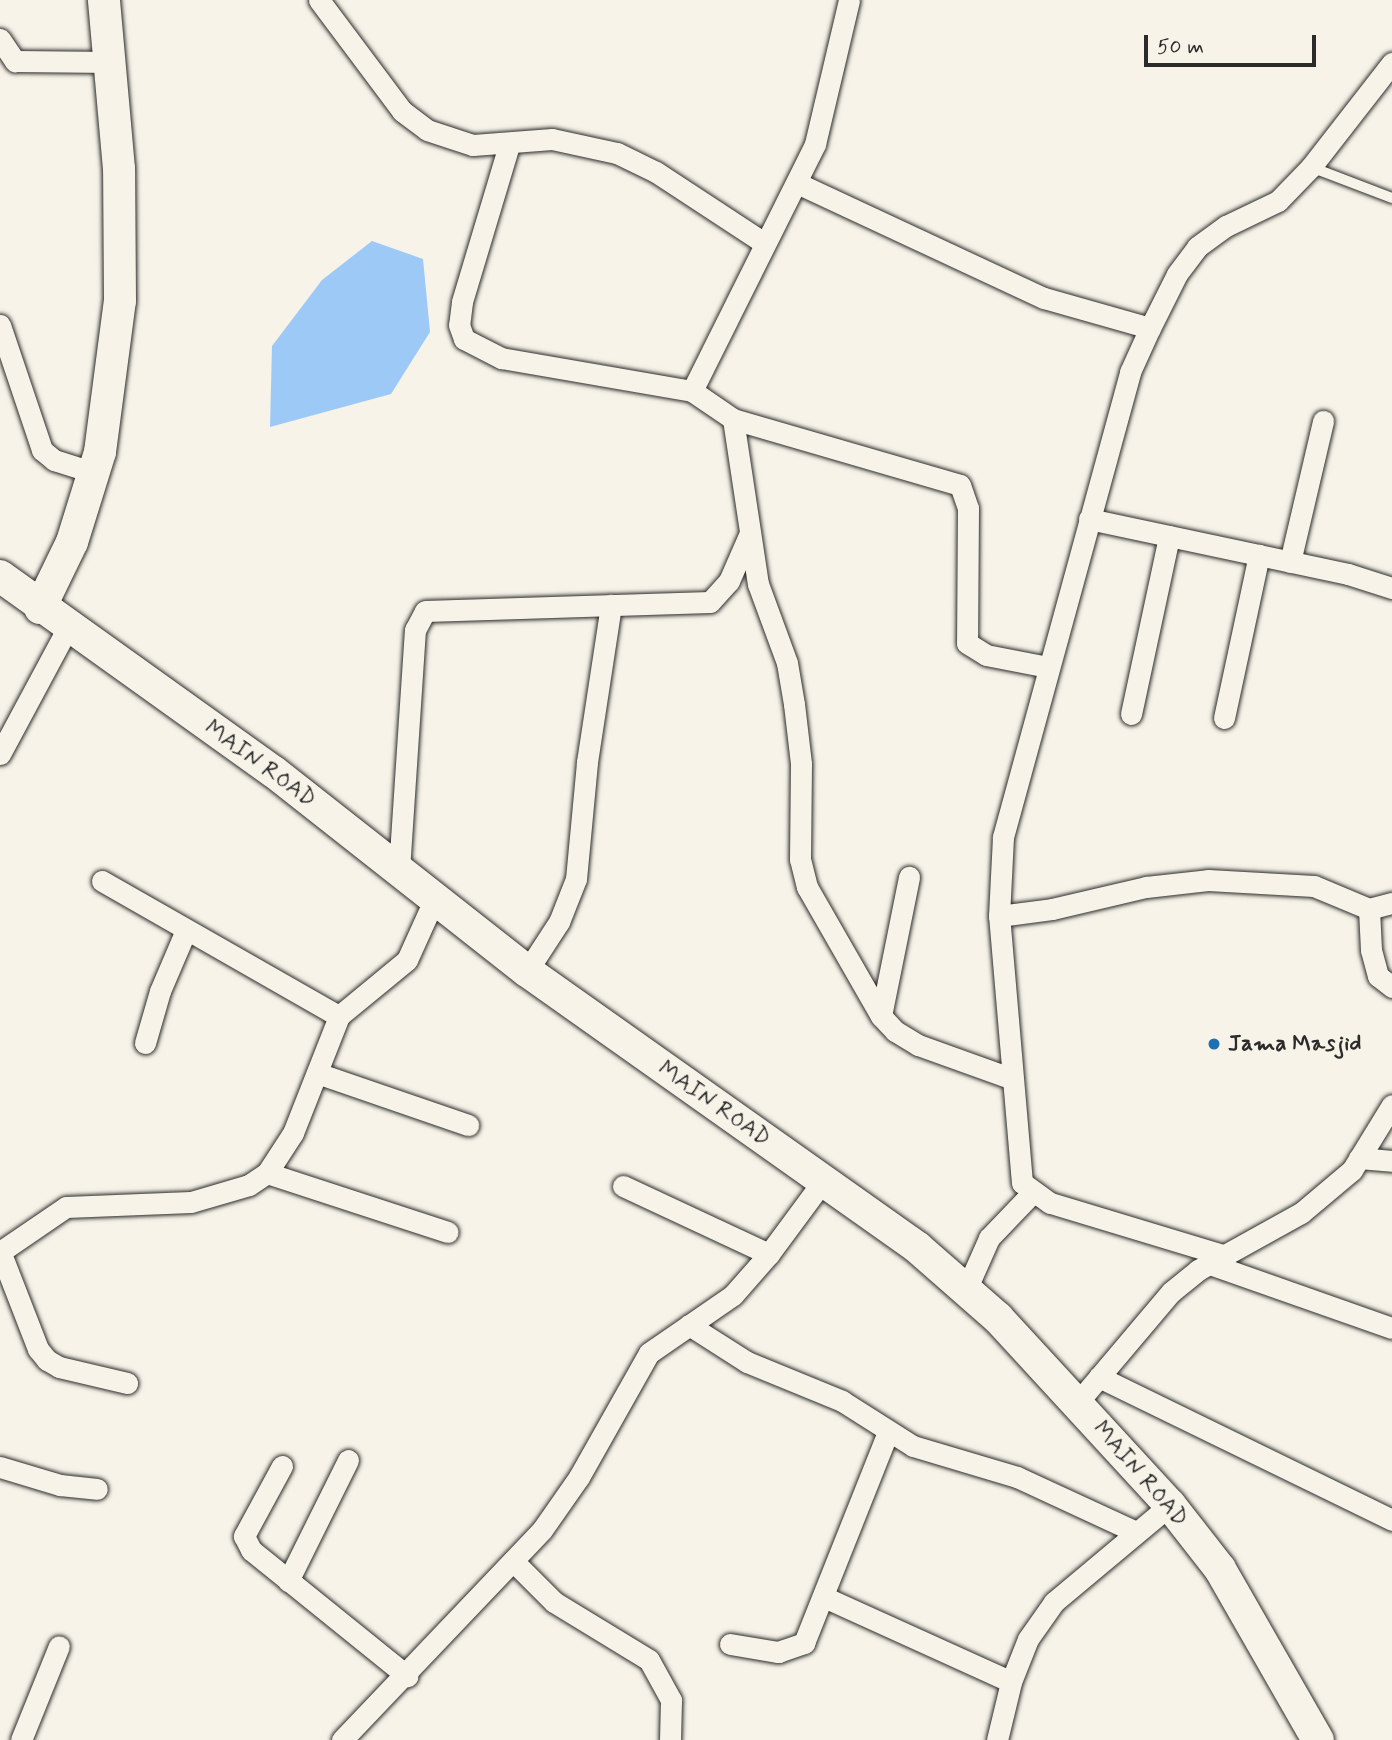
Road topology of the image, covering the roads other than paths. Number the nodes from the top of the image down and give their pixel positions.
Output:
1 (104, 0) edge
2 (319, 0) edge
3 (849, 0) edge
4 (0, 39) edge
5 (112, 62) junction
6 (1392, 63) edge
7 (509, 145) junction
8 (1311, 167) junction
9 (799, 184) junction
10 (1392, 198) edge
11 (764, 243) junction
12 (0, 325) edge
13 (1150, 328) junction
14 (692, 391) junction
15 (733, 419) junction
16 (1324, 421) dead end
17 (94, 473) junction
18 (1089, 519) junction
19 (750, 533) junction
20 (1169, 536) junction
21 (1259, 555) junction
22 (1290, 562) junction
23 (0, 576) edge
24 (1392, 588) edge
25 (611, 605) junction
26 (40, 608) junction
27 (68, 627) junction
28 (1048, 667) junction
29 (1131, 714) dead end
30 (1224, 718) dead end
31 (0, 754) edge
32 (399, 870) junction
33 (909, 877) dead end
34 (102, 881) dead end
35 (435, 898) junction
36 (1392, 902) edge
37 (1369, 909) junction
38 (999, 916) junction
39 (187, 930) junction
40 (527, 971) junction
41 (1392, 987) edge
42 (339, 1016) junction
43 (881, 1016) junction
44 (145, 1043) dead end
45 (317, 1073) junction
46 (1010, 1078) junction
47 (1392, 1105) edge
48 (468, 1125) dead end
49 (1359, 1157) junction
50 (1392, 1161) edge
51 (267, 1173) junction
52 (823, 1181) junction
53 (623, 1186) dead end
54 (1032, 1194) junction
55 (448, 1232) dead end
56 (0, 1252) edge
57 (769, 1254) junction
58 (1218, 1260) junction
59 (966, 1290) junction
60 (689, 1325) junction
61 (1392, 1328) edge
62 (1099, 1377) junction
63 (127, 1383) dead end
64 (1078, 1402) junction
65 (888, 1432) junction
66 (348, 1460) dead end
67 (282, 1466) dead end
68 (0, 1467) edge
69 (97, 1489) dead end
70 (1170, 1505) junction
71 (1392, 1520) edge
72 (1134, 1531) junction
73 (513, 1561) junction
74 (288, 1581) junction
75 (824, 1597) junction
76 (730, 1644) dead end
77 (59, 1646) dead end
78 (407, 1676) junction
79 (1011, 1682) junction
80 (22, 1740) edge
81 (342, 1740) edge
82 (670, 1740) edge
83 (997, 1740) edge
84 (1318, 1740) edge

1 - 5 main road
2 - 7 street
3 - 9 street
4 - 5 street
5 - 17 main road
6 - 8 street
7 - 11 street
7 - 14 street
8 - 10 lane
8 - 13 street
9 - 11 street
9 - 13 street
11 - 14 street
12 - 17 street
13 - 18 street
14 - 15 street
15 - 19 street
15 - 28 street
16 - 22 street
17 - 26 main road
18 - 20 street
18 - 28 street
19 - 25 street
19 - 43 street
20 - 21 street
20 - 29 street
21 - 22 street
21 - 30 street
22 - 24 street
23 - 26 main road, MAIN ROAD
25 - 32 street
25 - 40 street
26 - 27 main road, MAIN ROAD
27 - 31 street
27 - 32 main road, MAIN ROAD
28 - 38 street
32 - 35 main road, MAIN ROAD
33 - 43 street
34 - 39 street
35 - 40 main road, MAIN ROAD
35 - 42 street
36 - 37 street
37 - 38 street
37 - 41 street
38 - 46 street
39 - 42 street
39 - 44 street
40 - 52 main road, MAIN ROAD
42 - 45 street
43 - 46 street
45 - 48 street
45 - 51 street
46 - 54 street
47 - 49 street
49 - 50 street
49 - 58 street
51 - 55 street
51 - 56 street
52 - 57 street
52 - 59 main road, MAIN ROAD
53 - 57 street
54 - 58 street
54 - 59 street
56 - 63 street
57 - 60 street
58 - 61 street
58 - 62 street
59 - 64 main road, MAIN ROAD
60 - 65 street
60 - 73 street
62 - 64 street
62 - 71 street
64 - 70 main road, MAIN ROAD
65 - 72 street
65 - 75 street
66 - 74 street
67 - 74 street
68 - 69 street
70 - 72 street
70 - 84 main road, MAIN ROAD
72 - 79 street
73 - 78 street
73 - 82 street
74 - 78 street
75 - 76 street
75 - 79 street
77 - 80 street
78 - 81 street
79 - 83 street

